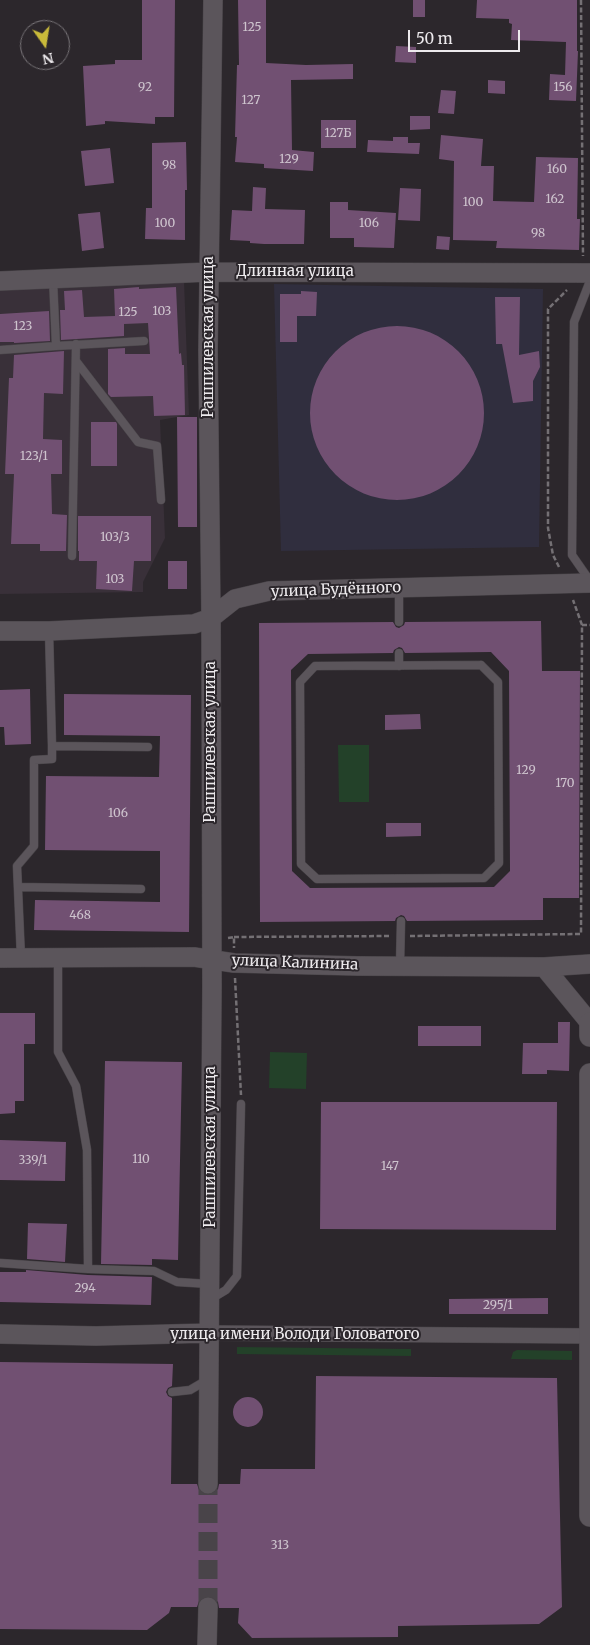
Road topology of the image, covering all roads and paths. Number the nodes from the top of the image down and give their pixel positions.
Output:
1 (213, 0) edge
2 (209, 272) junction
3 (590, 273) edge
4 (53, 278) junction
5 (0, 281) edge
6 (590, 281) edge
7 (144, 341) dead end
8 (76, 344) junction
9 (56, 346) junction
10 (0, 350) edge
11 (76, 361) junction
12 (161, 500) dead end
13 (72, 556) dead end
14 (590, 582) edge
15 (399, 588) junction
16 (211, 618) junction
17 (399, 622) dead end
18 (582, 625) dead end
19 (590, 625) edge
20 (0, 631) edge
21 (49, 631) junction
22 (399, 653) dead end
23 (399, 666) junction
24 (52, 746) junction
25 (148, 747) dead end
26 (400, 879) junction
27 (18, 887) junction
28 (400, 888) dead end
29 (141, 889) dead end
30 (401, 921) dead end
31 (212, 950) junction
32 (0, 958) edge
33 (21, 958) junction
34 (58, 958) junction
35 (234, 963) junction
36 (590, 964) edge
37 (400, 965) junction
38 (544, 967) junction
39 (590, 1023) edge
40 (590, 1036) edge
41 (590, 1074) edge
42 (241, 1104) joint
43 (590, 1142) edge
44 (0, 1263) edge
45 (88, 1269) junction
46 (210, 1292) junction
47 (209, 1333) junction
48 (0, 1334) edge
49 (590, 1336) edge
50 (209, 1380) junction
51 (172, 1392) dead end
52 (208, 1484) tunnel mouth
53 (590, 1516) edge
54 (208, 1608) tunnel mouth
55 (208, 1645) edge

1 - 2 street, Рашпилевская улица
2 - 3 street, Длинная улица
2 - 4 street, Длинная улица
2 - 16 street, Рашпилевская улица
4 - 5 street, Длинная улица
4 - 9 lane
6 - 14 lane
7 - 8 lane
8 - 9 lane
8 - 11 lane
9 - 10 lane
11 - 12 lane
11 - 13 lane
14 - 15 street, улица Будённого
15 - 16 street, улица Будённого
15 - 17 lane
16 - 21 street, улица Будённого
16 - 31 street, Рашпилевская улица
18 - 19 path
20 - 21 street, улица Будённого
21 - 24 lane
22 - 23 lane
23 - 26 lane
23 - 26 lane
24 - 25 lane
24 - 27 lane
26 - 28 lane
27 - 29 lane
27 - 33 lane
30 - 37 lane
31 - 34 street, улица Калинина
31 - 35 street, улица Калинина
31 - 35 path
31 - 46 street, Рашпилевская улица
32 - 33 street, улица Калинина
33 - 34 street, улица Калинина
34 - 45 lane
35 - 37 street, улица Калинина
35 - 42 path
36 - 38 street, улица Калинина
37 - 38 street, улица Калинина
38 - 39 street
39 - 40 main road
41 - 43 main road
42 - 46 lane
43 - 49 main road
44 - 45 lane
45 - 46 lane
46 - 47 street, Рашпилевская улица
47 - 48 street, улица имени Володи Головатого
47 - 49 street, улица имени Володи Головатого
47 - 50 street, Рашпилевская улица
49 - 53 main road
50 - 51 lane
50 - 52 street, Рашпилевская улица
54 - 55 street

